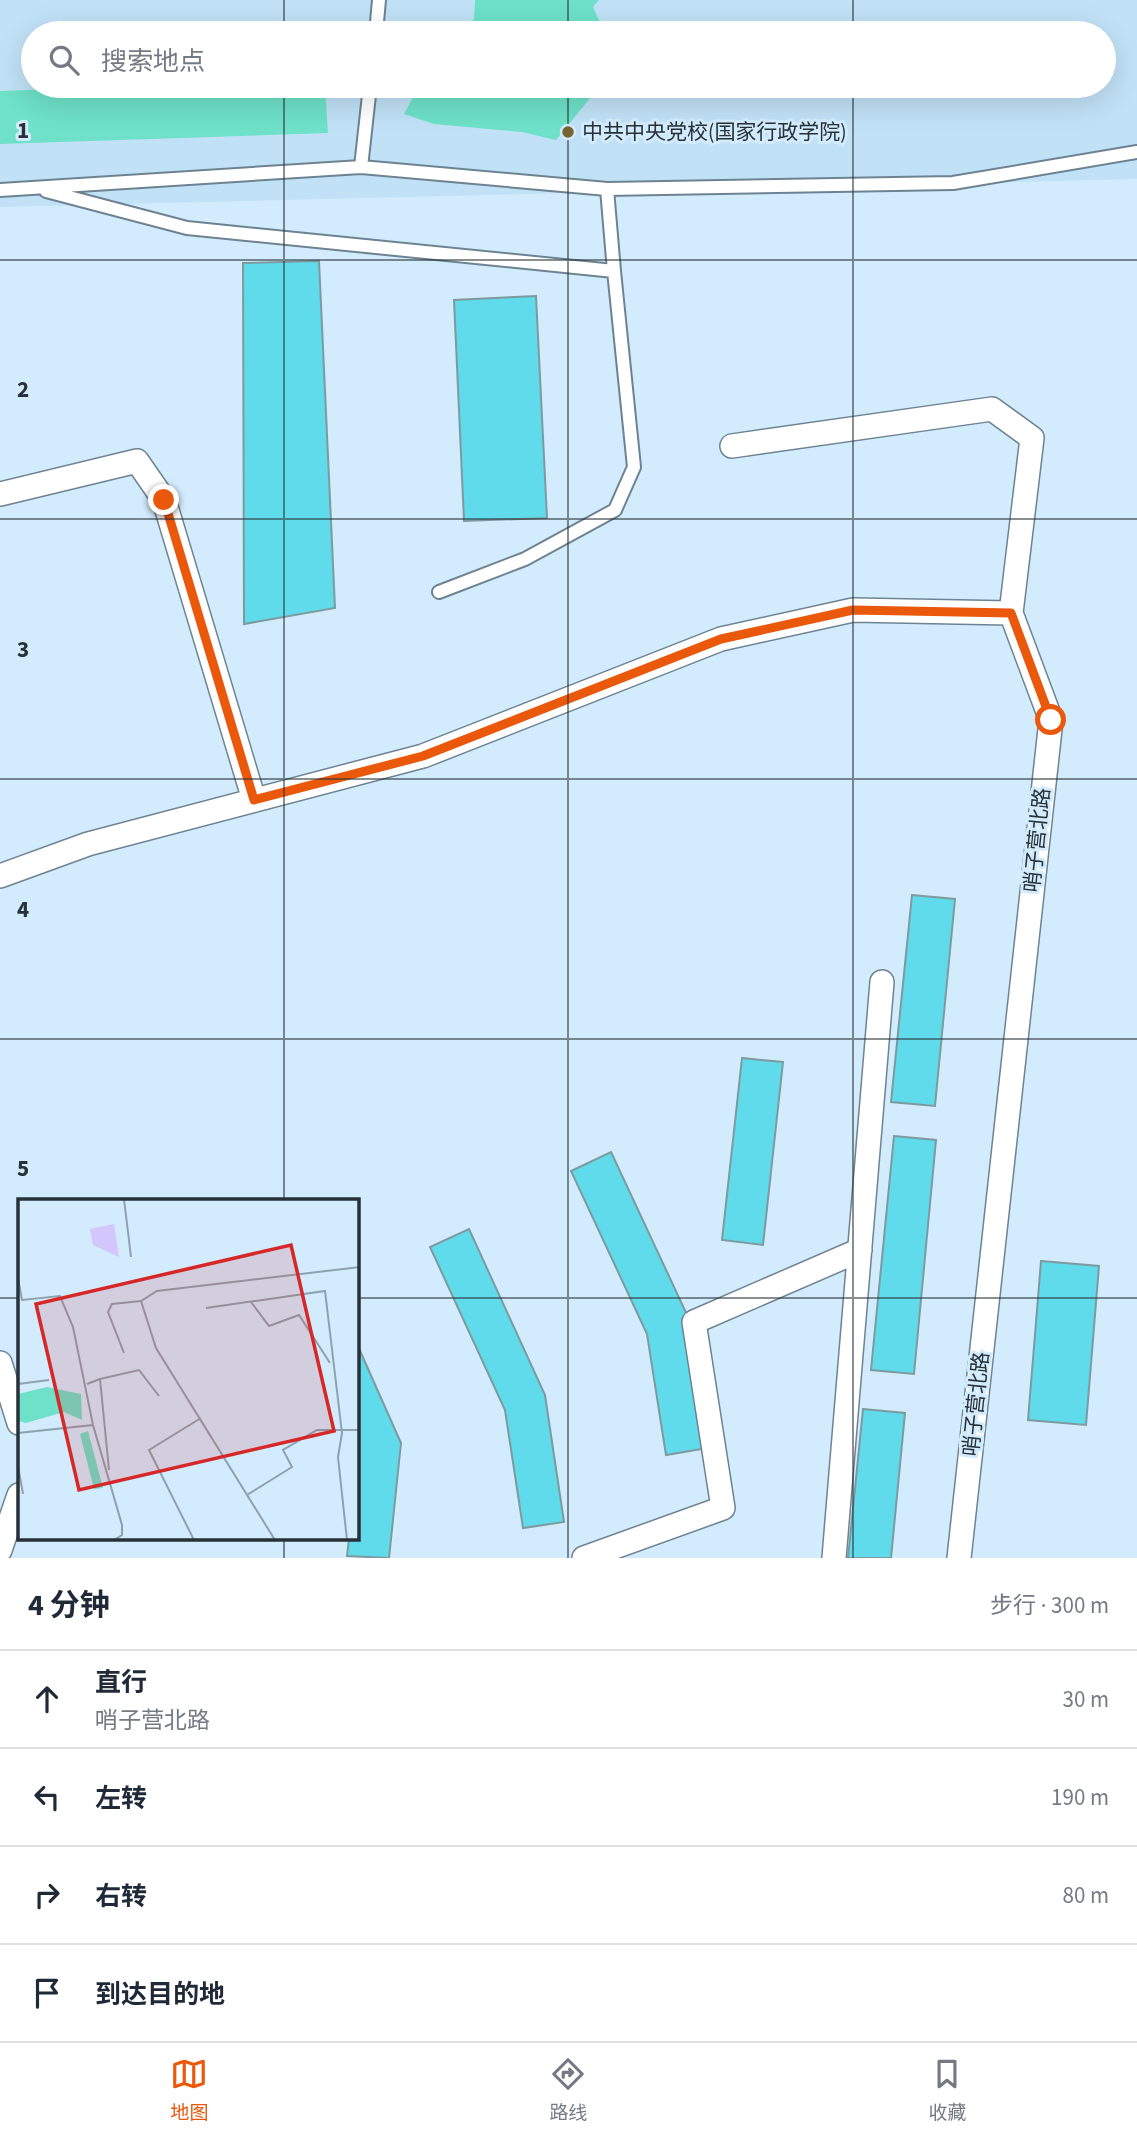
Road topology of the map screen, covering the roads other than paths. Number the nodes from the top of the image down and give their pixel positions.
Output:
1 (379, 0) edge
2 (377, 21) edge
3 (369, 98) edge
4 (1137, 152) edge
5 (361, 167) junction
6 (34, 188) junction
7 (607, 189) junction
8 (0, 190) edge
9 (614, 271) junction
10 (732, 446) dead end
11 (0, 494) edge
12 (439, 592) dead end
13 (1011, 613) junction
14 (254, 800) junction
15 (0, 876) edge
16 (882, 982) dead end
17 (860, 1250) junction
18 (0, 1363) edge
19 (18, 1420) edge
20 (18, 1498) edge
21 (0, 1550) edge
22 (584, 1558) edge
23 (834, 1558) edge
24 (959, 1558) edge

1 - 2 lane
3 - 5 lane
4 - 7 lane
5 - 6 lane
5 - 7 lane
6 - 8 lane
6 - 9 lane
7 - 9 lane
9 - 12 lane
10 - 13 street, 哨子营北路
11 - 14 street
13 - 14 street
13 - 24 street, 哨子营北路
14 - 15 street
16 - 17 street
17 - 22 street
17 - 23 street
18 - 19 street
20 - 21 street

